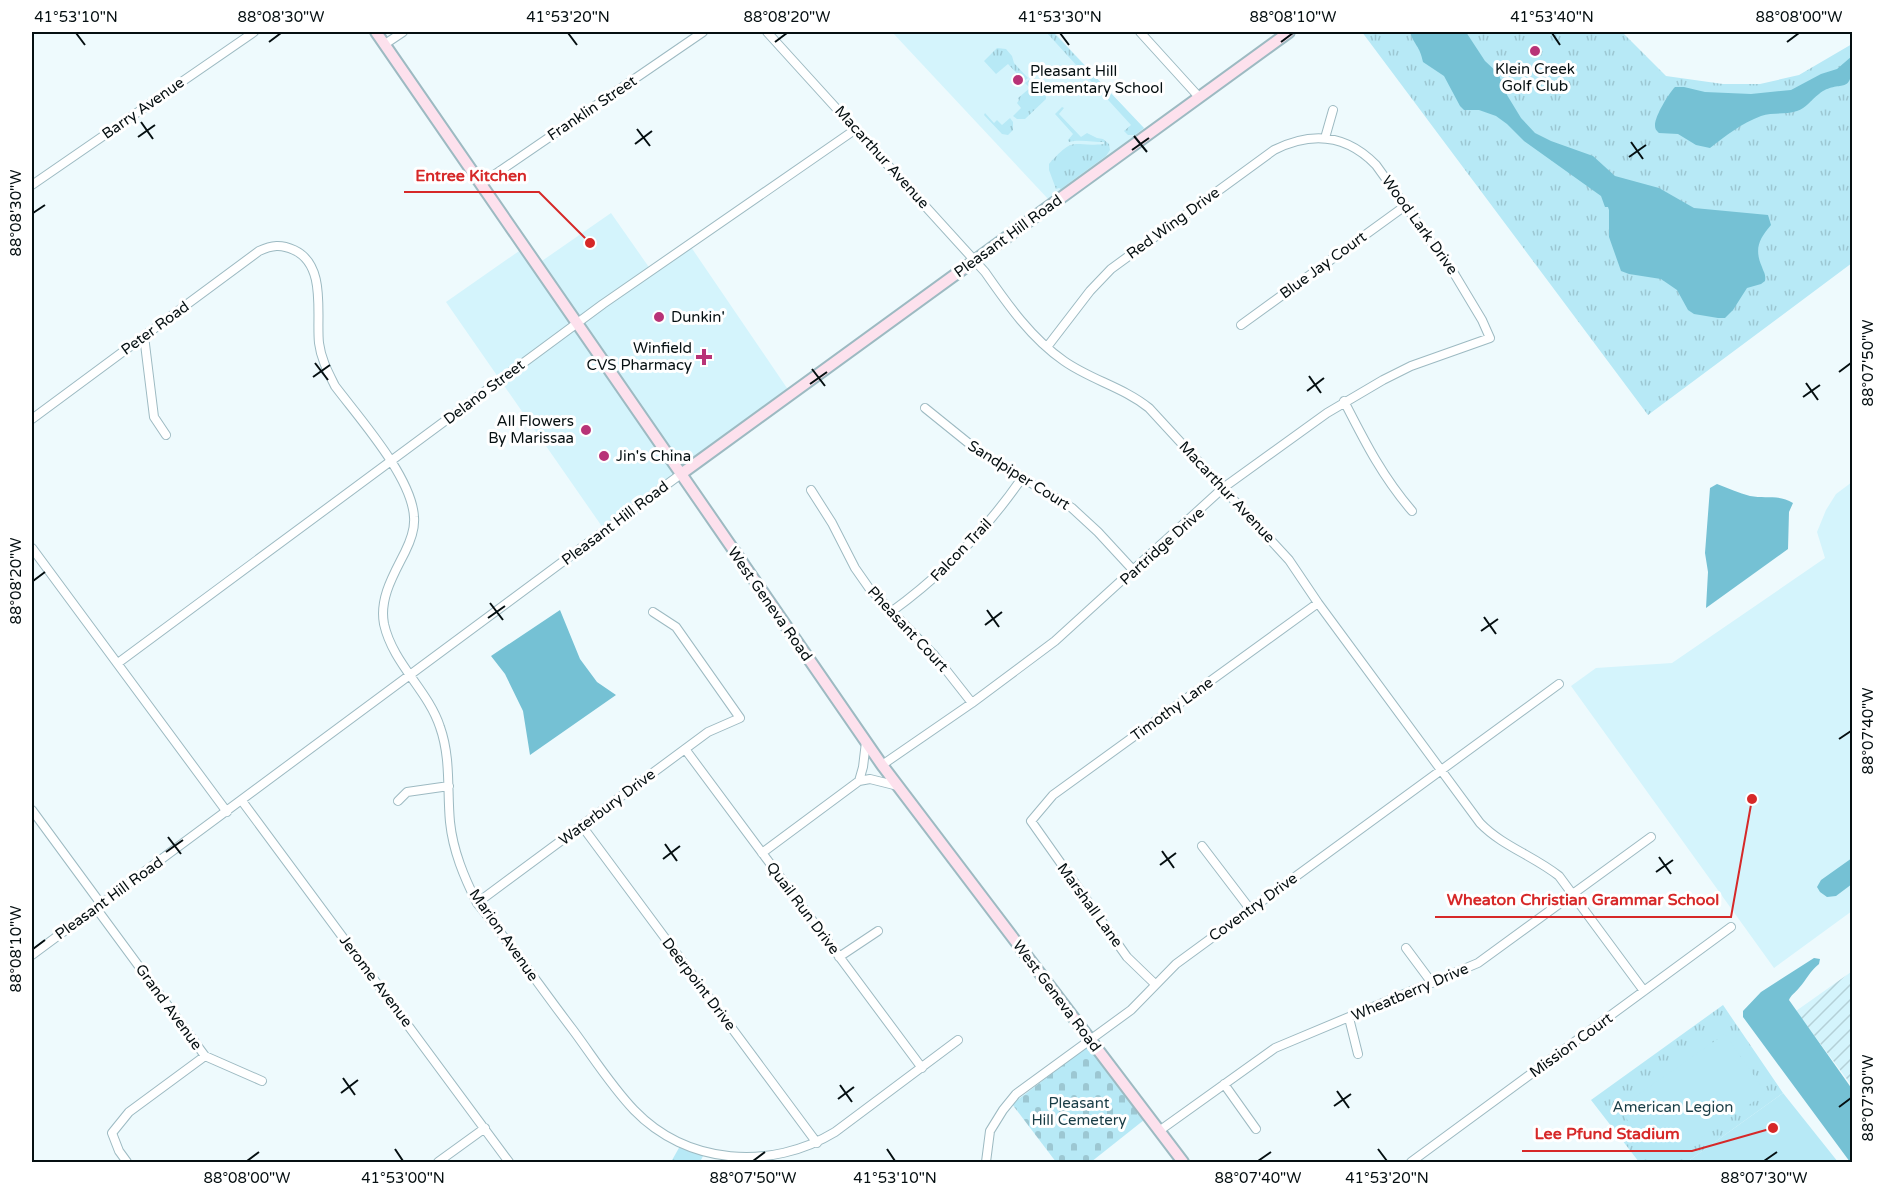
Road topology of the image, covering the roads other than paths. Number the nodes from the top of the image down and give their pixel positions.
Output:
1 (254, 32) edge
2 (376, 32) edge
3 (402, 32) edge
4 (703, 32) edge
5 (767, 32) edge
6 (1140, 32) edge
7 (1289, 32) edge
8 (385, 44) junction
9 (1199, 97) junction
10 (1333, 110) dead end
11 (856, 129) junction
12 (1325, 138) junction
13 (481, 184) junction
14 (32, 185) edge
15 (1405, 206) junction
16 (282, 245) joint
17 (974, 261) junction
18 (577, 323) junction
19 (1241, 325) dead end
20 (144, 336) junction
21 (1490, 339) joint
22 (1047, 347) junction
23 (1344, 401) junction
24 (925, 408) dead end
25 (32, 419) edge
26 (166, 435) dead end
27 (391, 461) junction
28 (681, 474) junction
29 (1022, 478) junction
30 (1223, 488) junction
31 (811, 490) dead end
32 (1412, 512) dead end
33 (32, 548) edge
34 (1134, 571) junction
35 (1318, 603) junction
36 (652, 612) dead end
37 (891, 612) junction
38 (118, 663) junction
39 (410, 676) junction
40 (1559, 684) dead end
41 (972, 703) junction
42 (866, 742) junction
43 (685, 749) junction
44 (882, 765) junction
45 (1440, 770) junction
46 (859, 781) junction
47 (448, 786) junction
48 (898, 786) junction
49 (242, 801) junction
50 (398, 801) dead end
51 (32, 810) edge
52 (227, 812) junction
53 (1031, 822) joint
54 (582, 826) junction
55 (1651, 837) dead end
56 (1202, 846) dead end
57 (762, 853) junction
58 (1573, 894) junction
59 (477, 903) junction
60 (98, 906) junction
61 (1250, 909) junction
62 (1731, 927) dead end
63 (878, 931) dead end
64 (1406, 948) dead end
65 (32, 955) edge
66 (839, 957) junction
67 (1432, 982) junction
68 (1155, 984) junction
69 (1644, 991) junction
70 (1349, 1018) junction
71 (958, 1040) dead end
72 (1090, 1041) junction
73 (1358, 1054) dead end
74 (205, 1056) junction
75 (922, 1068) junction
76 (262, 1081) dead end
77 (1224, 1084) junction
78 (485, 1128) junction
79 (1256, 1129) dead end
80 (1160, 1131) junction
81 (817, 1143) junction
82 (127, 1162) edge
83 (438, 1162) edge
84 (509, 1162) edge
85 (986, 1162) edge
86 (1183, 1162) edge
87 (1411, 1162) edge

1 - 14 street, Barry Avenue
2 - 8 main road, West Geneva Road
3 - 8 street
4 - 13 street, Franklin Street
5 - 11 street, Macarthur Avenue
6 - 9 street
7 - 9 main road, Pleasant Hill Road
8 - 13 main road, West Geneva Road
9 - 17 main road, Pleasant Hill Road
10 - 12 street
11 - 17 street, Macarthur Avenue
11 - 18 street, Delano Street
12 - 15 street, Wood Lark Drive
12 - 22 street, Red Wing Drive
13 - 18 main road, West Geneva Road
15 - 19 street, Blue Jay Court
15 - 21 street, Wood Lark Drive
16 - 20 street, Peter Road
16 - 27 street, Marion Avenue
17 - 22 street, Macarthur Avenue
17 - 28 main road, Pleasant Hill Road
18 - 27 street, Delano Street
18 - 28 main road, West Geneva Road
20 - 25 street, Peter Road
20 - 26 street
21 - 23 street, Partridge Drive
22 - 30 street, Macarthur Avenue
23 - 30 street, Partridge Drive
23 - 32 street
24 - 29 street, Sandpiper Court
27 - 38 street, Delano Street
27 - 39 street, Marion Avenue
28 - 39 street, Pleasant Hill Road
28 - 42 main road, West Geneva Road
29 - 34 street, Sandpiper Court
29 - 37 street, Falcon Trail
30 - 34 street, Partridge Drive
30 - 35 street, Macarthur Avenue
31 - 37 street, Pheasant Court
33 - 38 street
34 - 41 street, Partridge Drive
35 - 45 street, Macarthur Avenue
35 - 53 street, Timothy Lane
36 - 43 street, Waterbury Drive
37 - 41 street, Pheasant Court
38 - 52 street
39 - 47 street, Marion Avenue
39 - 49 street, Pleasant Hill Road
40 - 45 street, Coventry Drive
41 - 44 street, Partridge Drive
42 - 44 main road, West Geneva Road
42 - 46 street
43 - 54 street, Waterbury Drive
43 - 57 street, Quail Run Drive
44 - 48 main road, West Geneva Road
45 - 58 street, Macarthur Avenue
45 - 61 street, Coventry Drive
46 - 48 street
46 - 57 street
47 - 50 street
47 - 59 street, Marion Avenue
48 - 72 main road, West Geneva Road
49 - 52 street, Pleasant Hill Road
49 - 78 street, Jerome Avenue
51 - 60 street, Grand Avenue
52 - 60 street, Pleasant Hill Road
53 - 68 street, Marshall Lane
54 - 59 street, Waterbury Drive
54 - 81 street, Deerpoint Drive
55 - 58 street, Wheatberry Drive
56 - 61 street
57 - 66 street, Quail Run Drive
58 - 67 street, Wheatberry Drive
58 - 69 street, Macarthur Avenue
59 - 81 street, Marion Avenue
60 - 65 street, Pleasant Hill Road
60 - 74 street, Grand Avenue
61 - 68 street, Coventry Drive
62 - 69 street, Mission Court
63 - 66 street
64 - 67 street
66 - 75 street, Quail Run Drive
67 - 70 street, Wheatberry Drive
68 - 72 street, Coventry Drive
69 - 87 street, Mission Court
70 - 73 street
70 - 77 street, Wheatberry Drive
71 - 75 street, Marion Avenue
72 - 80 main road, West Geneva Road
72 - 85 street, Coventry Drive
74 - 76 street, Grand Avenue
74 - 82 street
75 - 81 street, Marion Avenue
77 - 79 street
77 - 80 street, Wheatberry Drive
78 - 83 street
78 - 84 street, Jerome Avenue
80 - 86 main road, West Geneva Road

